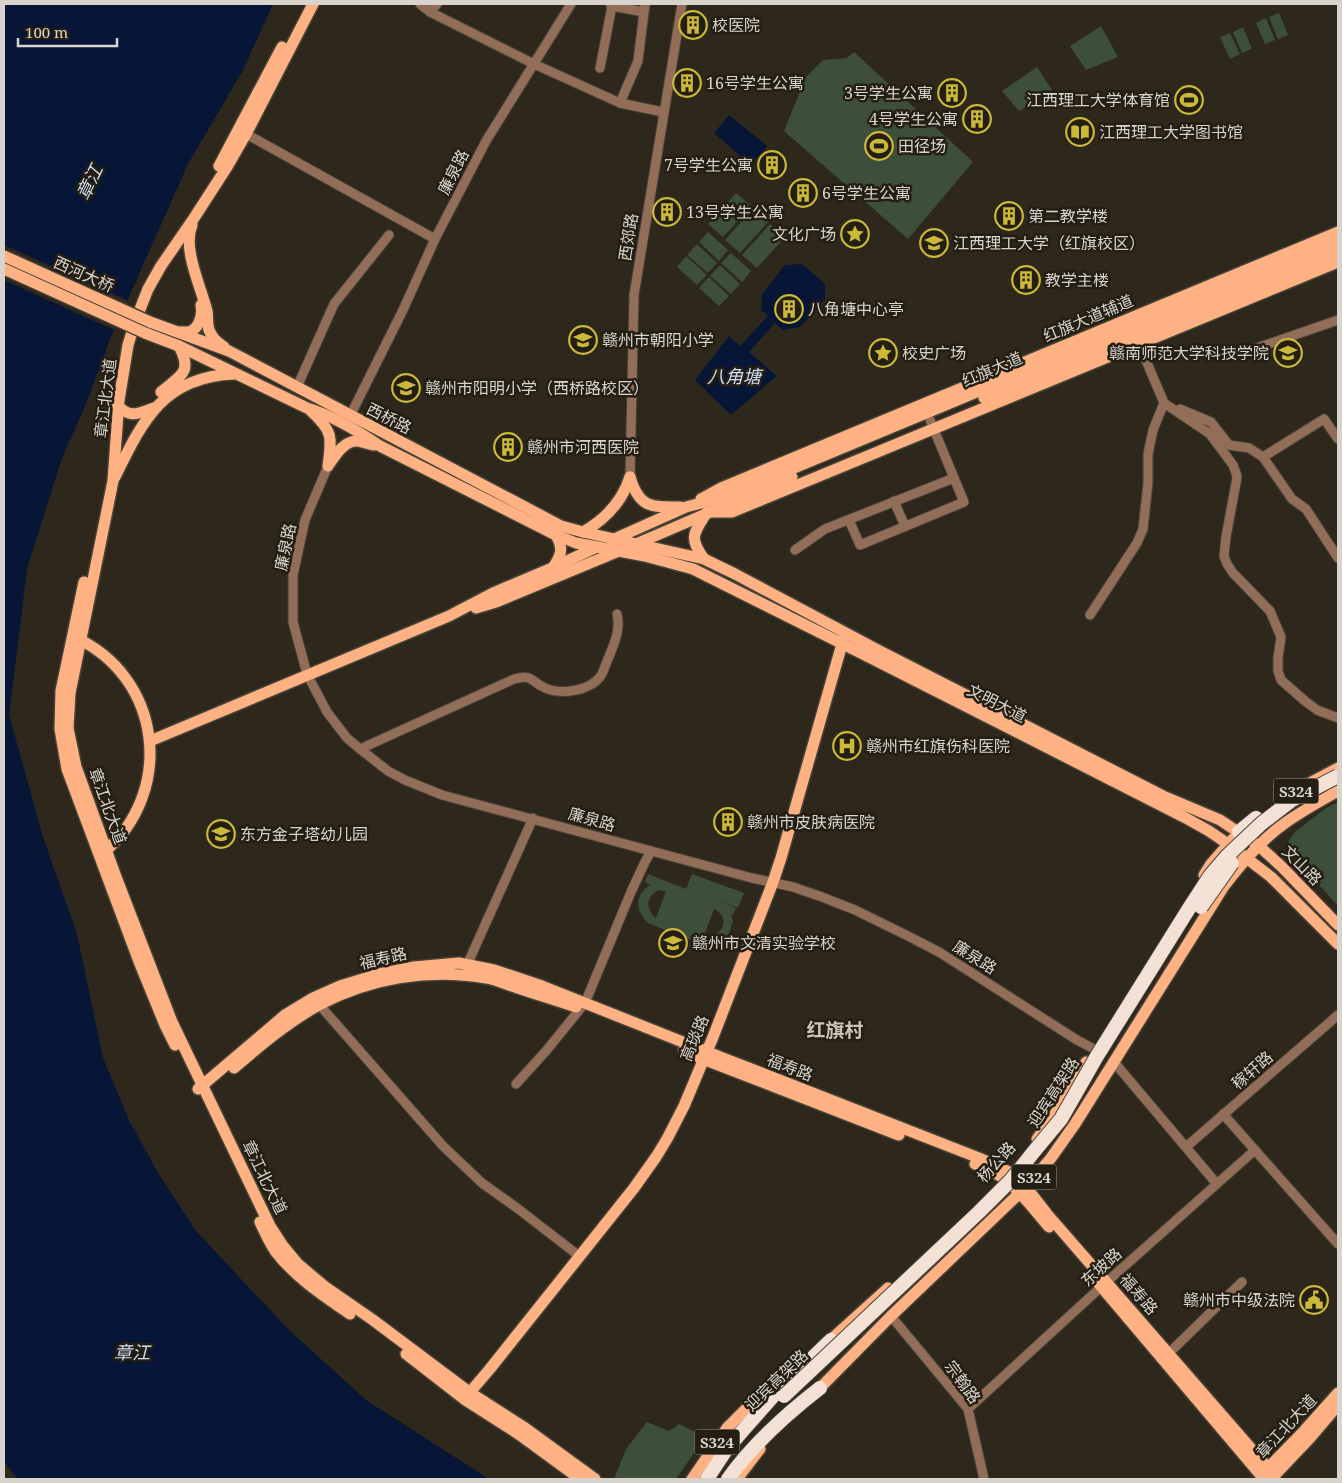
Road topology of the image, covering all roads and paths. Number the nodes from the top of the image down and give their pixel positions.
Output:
1 (305, 4) edge
2 (313, 4) edge
3 (420, 4) edge
4 (437, 4) edge
5 (571, 4) edge
6 (682, 4) edge
7 (611, 5) edge
8 (645, 8) edge
9 (430, 12) junction
10 (534, 64) junction
11 (600, 68) dead end
12 (620, 103) junction
13 (663, 112) junction
14 (242, 132) junction
15 (194, 218) junction
16 (1338, 232) edge
17 (389, 236) dead end
18 (435, 239) junction
19 (1338, 242) edge
20 (1338, 251) edge
21 (4, 256) edge
22 (166, 257) junction
23 (1338, 262) edge
24 (4, 269) edge
25 (1338, 320) edge
26 (148, 327) junction
27 (175, 331) junction
28 (1137, 340) junction
29 (179, 346) junction
30 (1250, 350) dead end
31 (229, 351) junction
32 (236, 374) junction
33 (297, 387) junction
34 (117, 402) junction
35 (1164, 403) junction
36 (308, 408) junction
37 (148, 409) junction
38 (350, 416) junction
39 (931, 425) junction
40 (1338, 438) edge
41 (380, 446) junction
42 (1264, 458) junction
43 (114, 464) junction
44 (328, 466) junction
45 (630, 477) junction
46 (954, 478) junction
47 (110, 480) junction
48 (894, 502) junction
49 (686, 507) junction
50 (707, 512) junction
51 (849, 520) junction
52 (905, 526) junction
53 (583, 532) junction
54 (556, 535) junction
55 (614, 539) junction
56 (636, 544) junction
57 (597, 547) junction
58 (795, 550) dead end
59 (619, 551) junction
60 (1338, 558) edge
61 (704, 559) junction
62 (552, 568) junction
63 (617, 614) dead end
64 (1090, 615) dead end
65 (449, 616) junction
66 (840, 636) junction
67 (77, 638) junction
68 (307, 674) junction
69 (1338, 718) edge
70 (150, 741) junction
71 (360, 750) junction
72 (1338, 768) edge
73 (1338, 784) edge
74 (533, 818) junction
75 (1256, 818) joint
76 (1239, 832) junction
77 (1228, 844) junction
78 (1258, 846) junction
79 (651, 851) junction
80 (103, 853) junction
81 (1247, 858) junction
82 (769, 882) junction
83 (1338, 925) edge
84 (1338, 944) edge
85 (468, 965) junction
86 (316, 1002) junction
87 (583, 1006) junction
88 (1338, 1015) edge
89 (1094, 1049) junction
90 (702, 1053) junction
91 (1114, 1062) junction
92 (516, 1084) dead end
93 (201, 1091) junction
94 (1223, 1114) junction
95 (1186, 1147) junction
96 (1255, 1150) junction
97 (1007, 1175) junction
98 (1216, 1183) junction
99 (1022, 1190) junction
100 (1338, 1244) edge
101 (574, 1252) junction
102 (1242, 1282) dead end
103 (1104, 1284) junction
104 (891, 1316) junction
105 (831, 1340) junction
106 (1169, 1353) junction
107 (820, 1388) joint
108 (464, 1393) junction
109 (1338, 1393) edge
110 (1338, 1405) edge
111 (968, 1409) junction
112 (760, 1422) junction
113 (1266, 1476) edge
114 (580, 1479) edge
115 (595, 1479) edge
116 (692, 1479) edge
117 (698, 1479) edge
118 (707, 1479) edge
119 (712, 1479) edge
120 (721, 1479) edge
121 (728, 1479) edge
122 (737, 1479) edge
123 (984, 1479) edge

1 - 14 main road, 章江北大道
2 - 14 main road, 章江北大道
3 - 9 street
4 - 9 street
5 - 10 street, 廉泉路
6 - 13 street, 西郊路
7 - 8 street
7 - 11 street
8 - 12 street
9 - 10 street
10 - 12 street
10 - 18 street, 廉泉路
12 - 13 street
13 - 45 street, 西郊路
14 - 15 main road, 章江北大道
14 - 18 street
14 - 34 main road, 章江北大道
15 - 22 main road, 章江北大道
15 - 31 main road
16 - 49 main road, 红旗大道辅道
17 - 33 street
18 - 38 street, 廉泉路
19 - 49 main road, 红旗大道
20 - 28 main road, 红旗大道
21 - 26 main road, 西河大桥, bridge
22 - 27 main road
22 - 34 main road, 章江北大道
23 - 28 main road
24 - 26 main road, 西河大桥, bridge
25 - 30 street
26 - 27 main road, 西桥路
26 - 29 main road, 西桥路
27 - 31 main road, 西桥路
28 - 35 street
28 - 39 main road, 红旗大道
29 - 32 main road, 西桥路
29 - 37 main road
31 - 33 main road, 西桥路
32 - 36 main road, 西桥路
32 - 37 main road
33 - 38 main road, 西桥路
34 - 37 main road
34 - 43 main road, 章江北大道
34 - 47 main road, 章江北大道
35 - 42 street
35 - 64 street
35 - 69 street
36 - 41 main road, 西桥路
36 - 44 main road
37 - 43 main road
37 - 47 main road
38 - 53 main road, 西桥路
39 - 46 street
39 - 50 main road, 红旗大道
40 - 42 street
41 - 44 main road
41 - 54 main road, 西桥路
42 - 60 street
43 - 47 main road, 章江北大道
44 - 68 street, 廉泉路
45 - 49 main road
45 - 53 main road
46 - 48 street
46 - 52 street
47 - 67 main road, 章江北大道
48 - 51 street
48 - 52 street
49 - 55 main road, 红旗大道
50 - 56 main road, 红旗大道
50 - 61 main road
51 - 52 street
51 - 58 street
53 - 55 main road, 西桥路
54 - 57 main road, 西桥路
54 - 62 main road
55 - 56 main road, 西桥路
55 - 57 main road, 红旗大道
56 - 59 main road, 红旗大道
56 - 61 main road, 文明大道
57 - 59 main road, 西桥路
57 - 62 main road, 红旗大道
59 - 65 main road, 红旗大道
59 - 66 main road, 文明大道
61 - 66 main road, 文明大道
62 - 65 main road, 红旗大道
63 - 71 street
65 - 68 main road
66 - 76 main road, 文明大道
66 - 77 main road, 文明大道
66 - 82 main road, 高琰路
67 - 70 main road
67 - 80 main road, 章江北大道
68 - 70 main road
68 - 71 street, 廉泉路
70 - 80 main road
71 - 74 street, 廉泉路
72 - 75 main road, S324
73 - 78 main road, S324
73 - 112 highway, 迎宾高架路, bridge
74 - 79 street, 廉泉路
74 - 85 street
75 - 76 highway, S324
76 - 77 main road, 杨公路 / S324
76 - 78 main road, 文山路
77 - 81 main road, 文明大道
77 - 89 main road, 杨公路 / S324
78 - 81 main road, S324
78 - 83 main road, 文山路
79 - 82 street, 廉泉路
79 - 87 street
80 - 93 main road, 章江北大道
81 - 84 main road, 文山路
81 - 91 main road, S324
82 - 89 street, 廉泉路
82 - 90 main road, 高琰路
85 - 86 main road, 福寿路
85 - 87 main road, 福寿路
86 - 87 main road, 福寿路
86 - 93 main road, 福寿路
86 - 101 street
87 - 90 main road, 福寿路
87 - 92 street
88 - 94 street, 稼轩路
89 - 97 main road, 杨公路 / S324
90 - 97 main road, 福寿路
90 - 101 main road, 高琰路
90 - 108 main road, 高琰路
91 - 95 street
91 - 99 main road, S324
93 - 108 main road, 章江北大道
94 - 95 street, 稼轩路
94 - 96 street
95 - 98 street
96 - 98 street, 东坡路
96 - 100 street
97 - 99 main road, 福寿路
97 - 105 main road, 杨公路 / S324
98 - 103 street, 东坡路
99 - 103 main road, 福寿路
99 - 104 main road, S324
101 - 108 main road, 高琰路
102 - 106 street
103 - 106 main road, 福寿路
103 - 111 street, 东坡路
103 - 113 main road, 福寿路
104 - 107 main road, S324
104 - 111 street, 宗翰路
105 - 112 highway
105 - 112 main road, 杨公路 / S324
106 - 113 main road, 福寿路
107 - 112 highway
108 - 114 main road, 章江北大道
108 - 115 main road, 章江北大道
109 - 113 main road, 章江北大道
110 - 113 main road, 章江北大道
111 - 123 street, 宗翰路
112 - 116 main road, S324
112 - 117 main road
112 - 118 highway
112 - 119 highway, 迎宾高架路
112 - 120 highway, 迎宾高架路
112 - 121 highway
112 - 122 main road, S324

